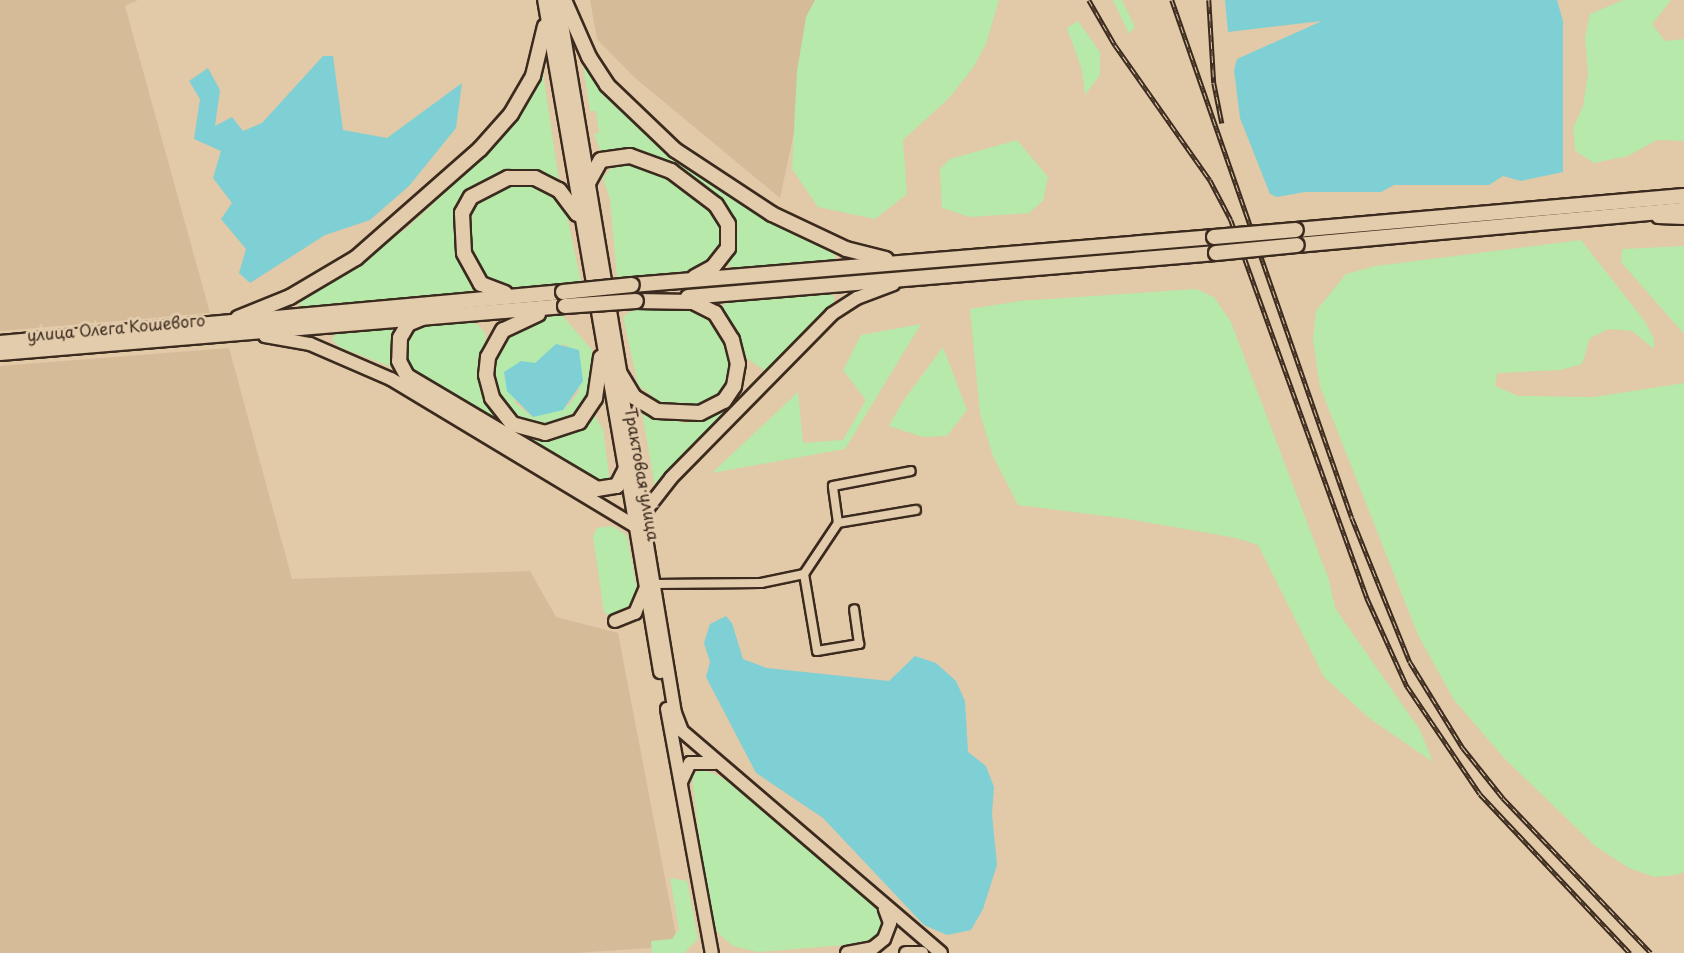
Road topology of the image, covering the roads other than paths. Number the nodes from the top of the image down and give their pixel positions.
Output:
1 (545, 0) edge
2 (557, 0) edge
3 (564, 0) edge
4 (587, 185) junction
5 (1684, 196) edge
6 (1684, 210) edge
7 (1614, 215) junction
8 (1684, 218) edge
9 (582, 222) junction
10 (942, 259) junction
11 (944, 277) junction
12 (632, 285) junction
13 (519, 296) junction
14 (636, 301) junction
15 (565, 306) junction
16 (422, 318) junction
17 (214, 326) junction
18 (602, 334) junction
19 (234, 335) junction
20 (0, 343) edge
21 (0, 353) edge
22 (619, 372) junction
23 (626, 468) junction
24 (911, 471) dead end
25 (916, 510) dead end
26 (640, 523) junction
27 (838, 523) junction
28 (804, 574) junction
29 (650, 585) junction
30 (854, 609) dead end
31 (615, 621) dead end
32 (715, 763) junction
33 (681, 786) junction
34 (882, 906) junction
35 (712, 953) edge
36 (847, 953) edge
37 (906, 953) edge
38 (922, 953) edge
39 (941, 953) edge

1 - 9 main road, Трактовая улица
1 - 17 main road
2 - 4 main road, Трактовая улица
3 - 10 main road
4 - 12 main road
4 - 22 main road, Трактовая улица
5 - 10 main road, bridge
6 - 7 main road
7 - 8 main road
7 - 11 main road, bridge
9 - 13 main road
9 - 18 main road, Трактовая улица
10 - 12 main road
11 - 14 main road
11 - 26 main road
12 - 13 main road, улица Олега Кошевого, bridge
13 - 17 main road, улица Олега Кошевого
14 - 15 main road, bridge
14 - 22 main road
15 - 16 main road, улица Олега Кошевого
15 - 18 main road
16 - 19 main road, улица Олега Кошевого
16 - 23 main road
17 - 20 main road, улица Олега Кошевого
18 - 23 main road, Трактовая улица
19 - 21 main road, улица Олега Кошевого
19 - 26 main road
22 - 26 main road, Трактовая улица
23 - 26 main road, Трактовая улица
24 - 27 street
25 - 27 street
26 - 29 main road, Трактовая улица
27 - 28 street
28 - 29 street
28 - 30 street
29 - 31 main road
29 - 32 main road, Трактовая улица
29 - 33 main road, Трактовая улица
32 - 33 main road
32 - 34 main road, Трактовая улица
33 - 35 main road, Трактовая улица
34 - 36 main road
34 - 39 main road, Трактовая улица
37 - 38 main road

